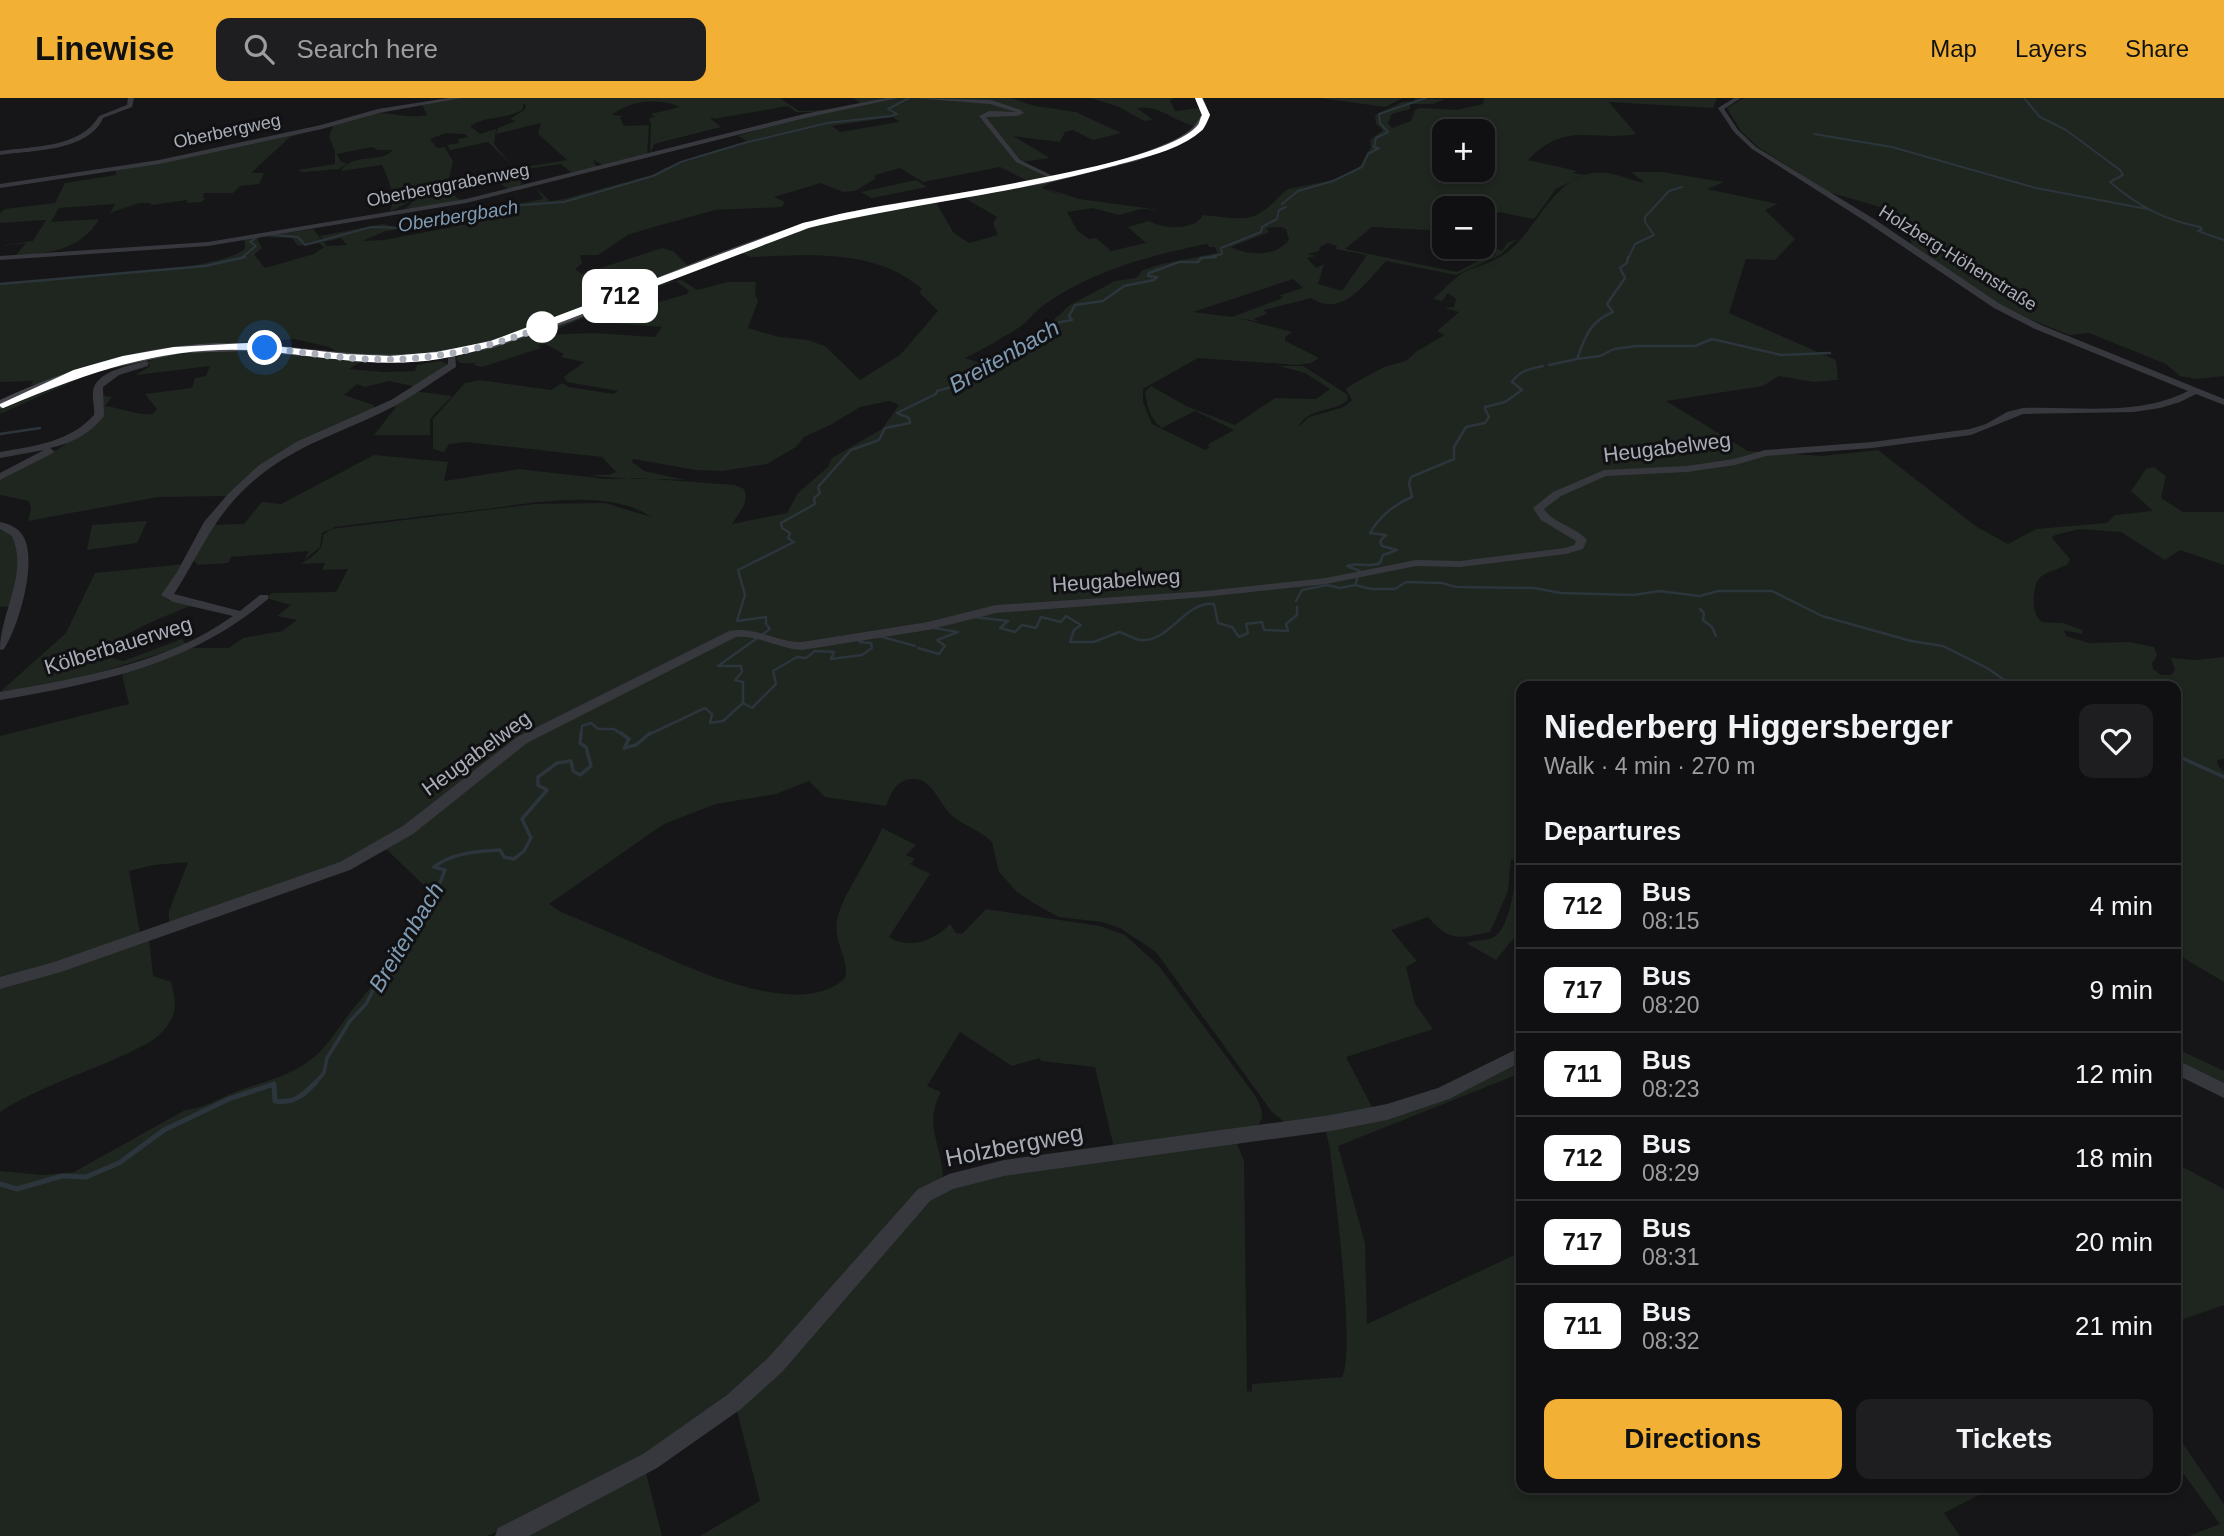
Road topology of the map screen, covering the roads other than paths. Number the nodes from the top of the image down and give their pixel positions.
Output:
1 (131, 98) edge
2 (458, 98) edge
3 (895, 98) edge
4 (917, 98) edge
5 (1199, 98) edge
6 (1738, 98) edge
7 (0, 153) edge
8 (1056, 179) junction
9 (0, 186) edge
10 (0, 258) edge
11 (452, 353) junction
12 (145, 364) dead end
13 (2196, 390) junction
14 (2224, 402) edge
15 (0, 405) edge
16 (64, 440) junction
17 (0, 455) edge
18 (0, 477) edge
19 (0, 525) edge
20 (264, 597) dead end
21 (242, 615) junction
22 (0, 646) edge
23 (0, 696) edge
24 (0, 982) edge
25 (1516, 1057) edge
26 (2181, 1069) edge
27 (2224, 1091) edge
28 (506, 1536) edge

1 - 7 street
2 - 9 street, Oberbergweg
3 - 10 street, Oberberggrabenweg
4 - 8 street
5 - 8 main road
6 - 13 street, Holzberg-Höhenstraße
8 - 11 main road
11 - 15 main road
11 - 21 street, Kölberbauerweg
12 - 16 street
13 - 14 street, Holzberg-Höhenstraße
13 - 24 street, Heugabelweg
16 - 17 street
16 - 18 street
19 - 22 street
20 - 21 street, Kölberbauerweg
21 - 23 street, Kölberbauerweg
25 - 28 street, Holzbergweg
26 - 27 street

